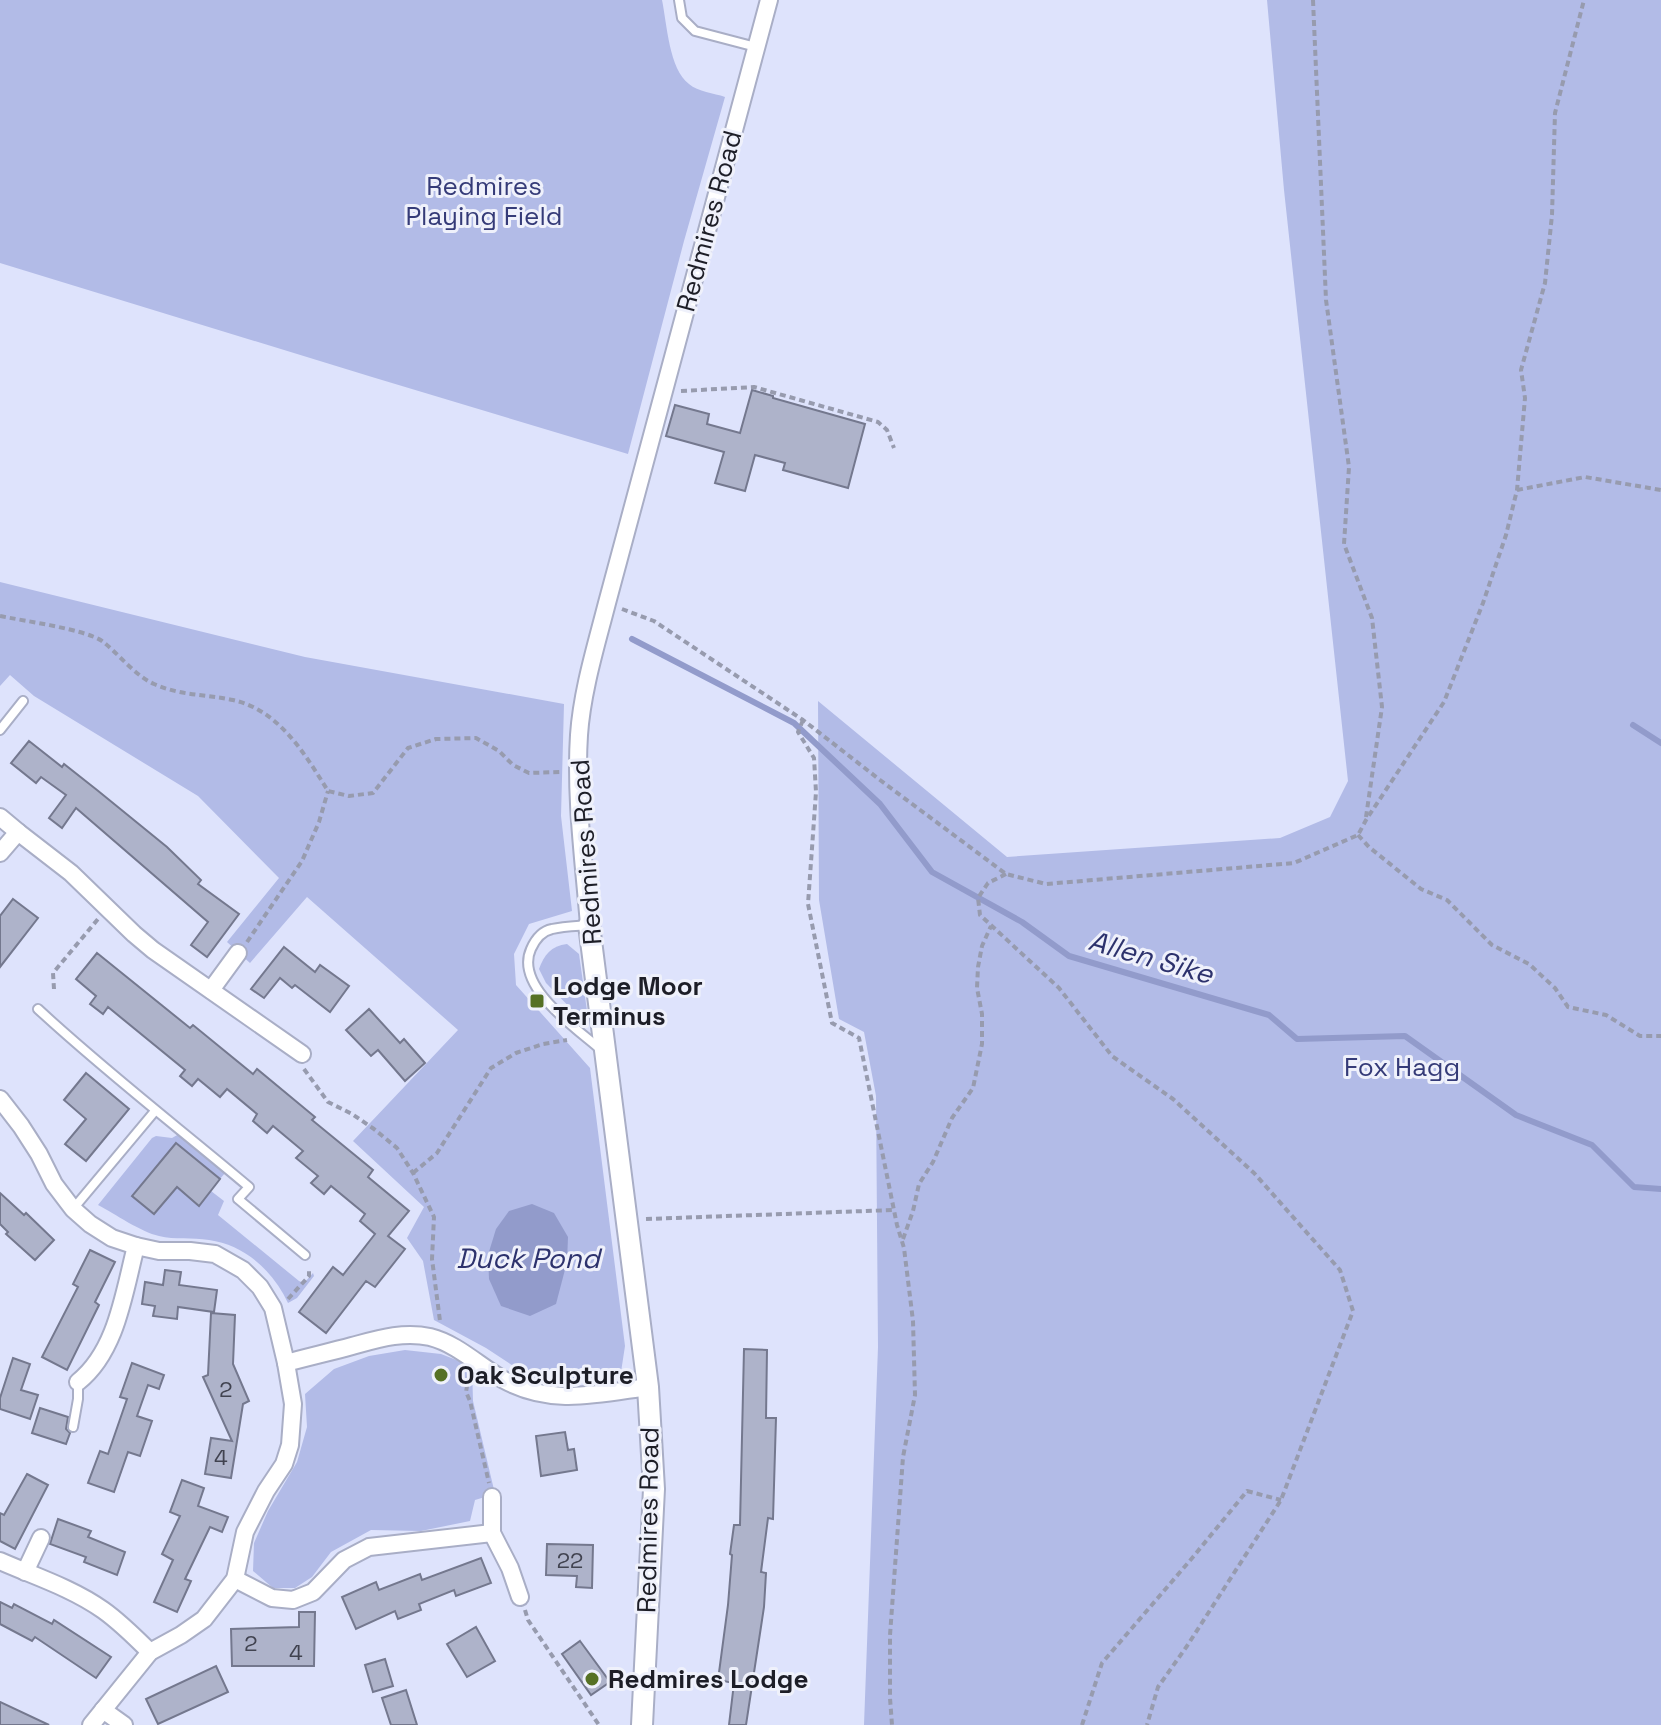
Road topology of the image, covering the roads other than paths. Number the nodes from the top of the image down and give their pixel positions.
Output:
1 (679, 0) edge
2 (769, 0) edge
3 (756, 47) junction
4 (23, 701) dead end
5 (0, 730) edge
6 (0, 817) edge
7 (18, 832) junction
8 (0, 853) edge
9 (589, 925) junction
10 (238, 953) road end
11 (211, 990) junction
12 (38, 1009) dead end
13 (302, 1054) road end
14 (606, 1055) junction
15 (0, 1099) edge
16 (155, 1111) junction
17 (73, 1209) junction
18 (136, 1246) junction
19 (305, 1255) road end
20 (286, 1363) junction
21 (78, 1382) joint
22 (648, 1387) junction
23 (73, 1427) dead end
24 (492, 1497) road end
25 (492, 1533) junction
26 (41, 1538) dead end
27 (0, 1561) edge
28 (25, 1572) junction
29 (235, 1579) junction
30 (520, 1597) road end
31 (150, 1652) junction
32 (103, 1710) junction
33 (91, 1725) edge
34 (124, 1725) edge
35 (642, 1725) edge

1 - 3 lane
2 - 3 street, Redmires Road
3 - 9 street, Redmires Road
4 - 5 lane
6 - 7 street
7 - 8 street
7 - 11 street
9 - 14 street, Redmires Road
9 - 14 lane
10 - 11 street
11 - 13 street
12 - 16 lane
14 - 22 street, Redmires Road
15 - 17 street
16 - 17 lane
16 - 19 lane
17 - 18 street
18 - 20 street
18 - 21 street
20 - 22 street
20 - 29 street
21 - 23 lane
22 - 35 street, Redmires Road
24 - 25 street
25 - 29 street
25 - 30 street
26 - 28 street
27 - 28 street
28 - 31 street
29 - 31 street
31 - 32 street
32 - 33 street
32 - 34 street

